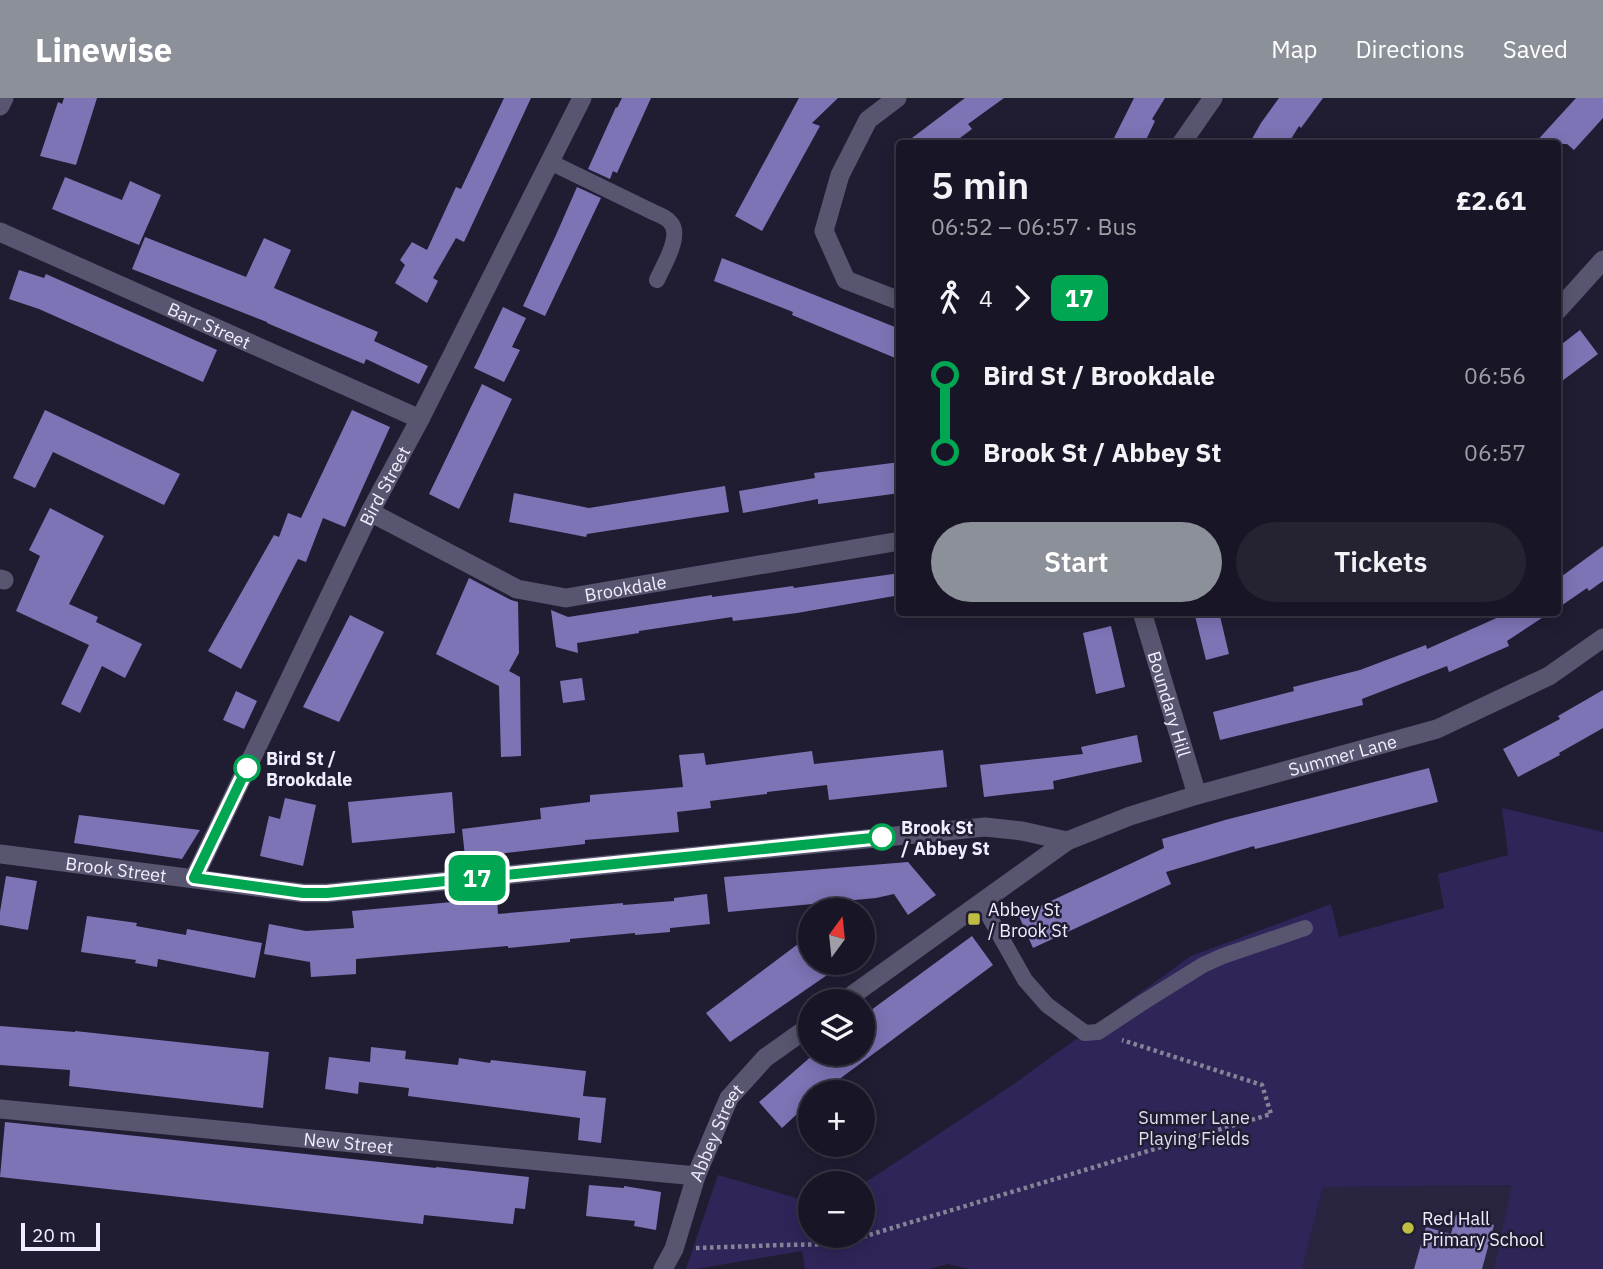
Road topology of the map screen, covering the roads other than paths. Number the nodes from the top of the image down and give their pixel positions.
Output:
1 (4, 98) edge
2 (582, 98) edge
3 (897, 98) edge
4 (1213, 98) edge
5 (0, 106) edge
6 (1184, 140) edge
7 (550, 162) junction
8 (0, 232) edge
9 (1603, 260) edge
10 (657, 280) dead end
11 (896, 299) edge
12 (1561, 307) edge
13 (420, 419) junction
14 (370, 512) junction
15 (896, 542) edge
16 (1143, 616) edge
17 (1603, 638) edge
18 (1197, 795) junction
19 (1067, 841) junction
20 (0, 854) edge
21 (194, 878) junction
22 (981, 902) junction
23 (1305, 928) dead end
24 (861, 989) edge
25 (798, 1035) edge
26 (0, 1109) edge
27 (696, 1176) junction
28 (663, 1269) edge

1 - 5 street
2 - 7 street, Bird Street
3 - 11 street
4 - 6 street
7 - 10 lane
7 - 13 street, Bird Street
8 - 13 street, Barr Street
9 - 12 street
13 - 14 street, Bird Street
14 - 15 street, Brookdale
14 - 21 street, Bird Street
16 - 18 street, Boundary Hill
17 - 18 street, Summer Lane
18 - 19 street, Summer Lane
19 - 21 street, Brook Street
19 - 22 street
20 - 21 street, Brook Street
22 - 23 lane
22 - 24 street
25 - 27 street, Abbey Street
26 - 27 street, New Street
27 - 28 street, Abbey Street

